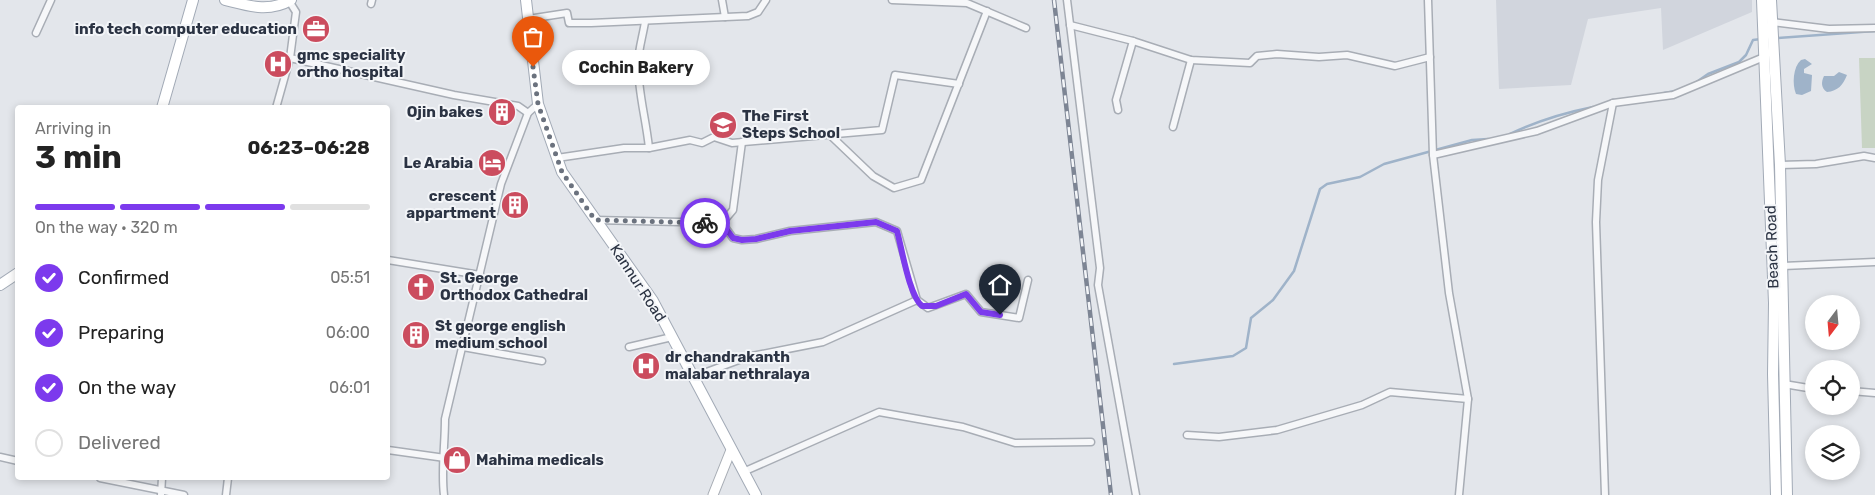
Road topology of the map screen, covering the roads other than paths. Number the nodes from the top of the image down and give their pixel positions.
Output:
1 (51, 0) edge
2 (225, 0) edge
3 (526, 0) edge
4 (722, 0) edge
5 (766, 0) edge
6 (892, 0) edge
7 (1067, 0) edge
8 (1428, 0) edge
9 (1762, 0) edge
10 (1771, 0) edge
11 (195, 1) edge
12 (290, 1) edge
13 (987, 11) junction
14 (725, 17) junction
15 (528, 19) junction
16 (645, 22) junction
17 (1070, 25) junction
18 (1769, 26) junction
19 (1026, 28) dead end
20 (1875, 28) edge
21 (36, 33) dead end
22 (1133, 41) junction
23 (1767, 54) junction
24 (1430, 57) junction
25 (290, 58) junction
26 (1191, 60) junction
27 (959, 84) junction
28 (1613, 103) junction
29 (538, 104) junction
30 (163, 105) edge
31 (277, 105) edge
32 (1118, 110) dead end
33 (528, 113) junction
34 (1173, 127) dead end
35 (829, 134) junction
36 (742, 142) junction
37 (649, 148) junction
38 (1433, 155) junction
39 (557, 158) junction
40 (1875, 158) edge
41 (1780, 165) junction
42 (595, 220) junction
43 (722, 223) junction
44 (390, 260) edge
45 (1875, 262) edge
46 (1782, 266) junction
47 (480, 275) junction
48 (15, 276) edge
49 (1028, 280) dead end
50 (0, 285) edge
51 (917, 300) junction
52 (672, 337) junction
53 (463, 347) junction
54 (629, 347) dead end
55 (542, 361) dead end
56 (693, 377) junction
57 (1784, 384) junction
58 (1805, 388) edge
59 (1860, 392) edge
60 (1875, 393) edge
61 (1468, 399) junction
62 (1187, 435) dead end
63 (1091, 442) dead end
64 (390, 450) edge
65 (731, 450) junction
66 (0, 457) edge
67 (445, 458) junction
68 (15, 460) edge
69 (743, 472) junction
70 (109, 480) edge
71 (228, 480) edge
72 (161, 492) edge
73 (184, 495) edge
74 (226, 495) edge
75 (444, 495) edge
76 (713, 495) edge
77 (756, 495) edge
78 (1136, 495) edge
79 (1459, 495) edge
80 (1605, 495) edge
81 (1776, 495) edge
82 (1787, 495) edge

1 - 21 street
2 - 12 main road
3 - 15 main road, Kannur Road
4 - 14 street
5 - 14 street
6 - 13 street
7 - 17 street
8 - 24 street
9 - 18 main road
10 - 18 main road
11 - 30 main road
12 - 25 street
13 - 19 street
13 - 27 street
14 - 16 street
15 - 16 street
15 - 29 main road, Kannur Road
16 - 37 street
17 - 22 street
17 - 78 street
18 - 20 street
18 - 23 main road
22 - 26 street
22 - 32 street
23 - 28 street
23 - 41 main road
23 - 81 main road, Beach Road
24 - 26 street
24 - 38 street
25 - 31 street
25 - 33 street
26 - 34 street
27 - 35 street
27 - 35 street
28 - 38 street
28 - 80 street
29 - 33 street
29 - 39 main road, Kannur Road
33 - 47 street
35 - 36 street
36 - 37 street
36 - 43 street
37 - 39 street
38 - 61 street
39 - 42 main road, Kannur Road
40 - 41 street
41 - 46 main road
42 - 43 street
42 - 52 main road, Kannur Road
43 - 51 street
44 - 47 street
45 - 46 street
46 - 57 main road
47 - 53 street
48 - 50 main road
49 - 51 street
51 - 56 street
52 - 54 street
52 - 56 main road, Kannur Road
53 - 55 street
53 - 67 street
56 - 65 main road, Kannur Road
57 - 58 street
57 - 82 main road
59 - 60 street
61 - 62 street
61 - 79 street
63 - 69 street
64 - 67 street
65 - 69 main road, Kannur Road
65 - 76 street
66 - 68 street
67 - 75 street
69 - 77 main road, Kannur Road
70 - 72 street
71 - 74 street
72 - 73 street

